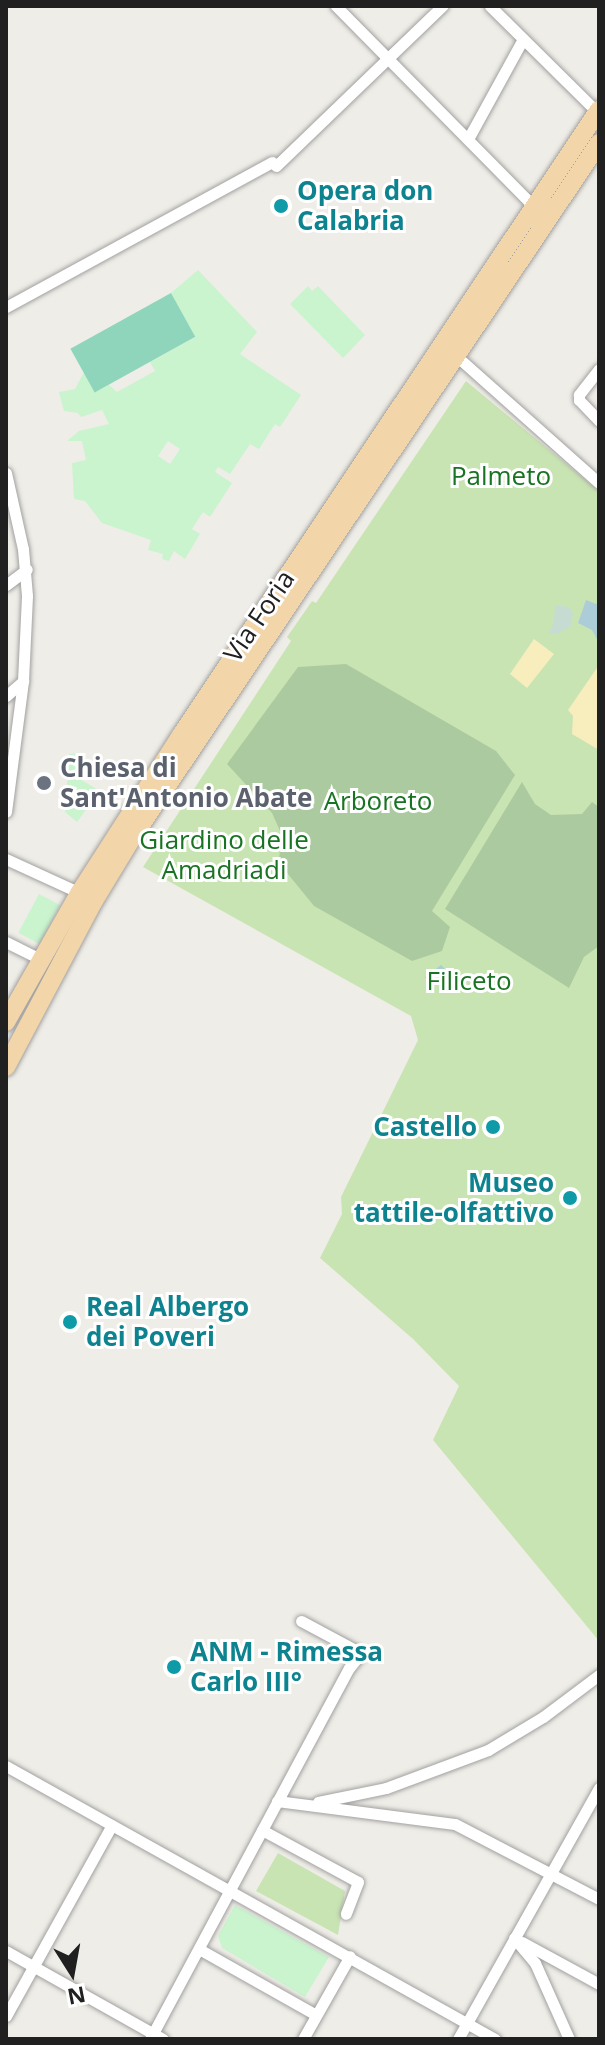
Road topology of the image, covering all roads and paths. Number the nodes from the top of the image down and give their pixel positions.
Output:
1 (336, 6) edge
2 (442, 6) edge
3 (490, 6) edge
4 (523, 39) junction
5 (387, 58) junction
6 (599, 112) edge
7 (468, 139) junction
8 (599, 143) edge
9 (535, 208) junction
10 (6, 307) edge
11 (450, 350) junction
12 (599, 369) edge
13 (599, 421) edge
14 (6, 474) edge
15 (599, 483) edge
16 (27, 569) junction
17 (6, 585) edge
18 (23, 681) junction
19 (6, 696) edge
20 (6, 812) edge
21 (6, 859) edge
22 (87, 897) junction
23 (6, 942) edge
24 (42, 960) junction
25 (6, 1022) edge
26 (6, 1067) edge
27 (301, 1621) dead end
28 (599, 1675) edge
29 (6, 1766) edge
30 (599, 1788) edge
31 (277, 1801) junction
32 (314, 1803) junction
33 (112, 1825) junction
34 (262, 1830) junction
35 (550, 1872) junction
36 (230, 1891) junction
37 (599, 1899) edge
38 (346, 1914) dead end
39 (514, 1938) junction
40 (199, 1949) junction
41 (6, 1951) edge
42 (350, 1956) junction
43 (33, 1967) junction
44 (599, 1984) edge
45 (316, 2015) junction
46 (6, 2016) edge
47 (468, 2022) junction
48 (155, 2037) edge
49 (303, 2039) edge
50 (458, 2039) edge
51 (495, 2039) edge
52 (569, 2039) edge

1 - 5 street
2 - 5 street
3 - 4 street
4 - 6 street
4 - 7 street
5 - 7 street
5 - 10 street
6 - 9 main road, Via Foria
7 - 9 street
8 - 11 main road, Via Foria
9 - 11 main road, Via Foria
11 - 15 street
11 - 22 main road, Via Foria
12 - 13 street
14 - 16 street
16 - 17 street
16 - 18 street
18 - 19 street
18 - 20 street
21 - 22 street
22 - 24 main road, Via Foria
22 - 26 main road, Via Foria
23 - 24 street
24 - 25 main road, Via Foria
27 - 31 street
28 - 32 street
29 - 33 street
30 - 35 street
31 - 32 street
31 - 34 street
32 - 35 street
33 - 36 street
33 - 43 street
34 - 36 street
34 - 38 street
35 - 37 street
35 - 39 street
36 - 40 street
36 - 42 street
39 - 44 street
39 - 47 street
39 - 52 street
40 - 45 street
40 - 48 street
41 - 43 street
42 - 45 street
42 - 47 street
43 - 46 street
43 - 48 street
45 - 49 street
47 - 50 street
47 - 51 street

